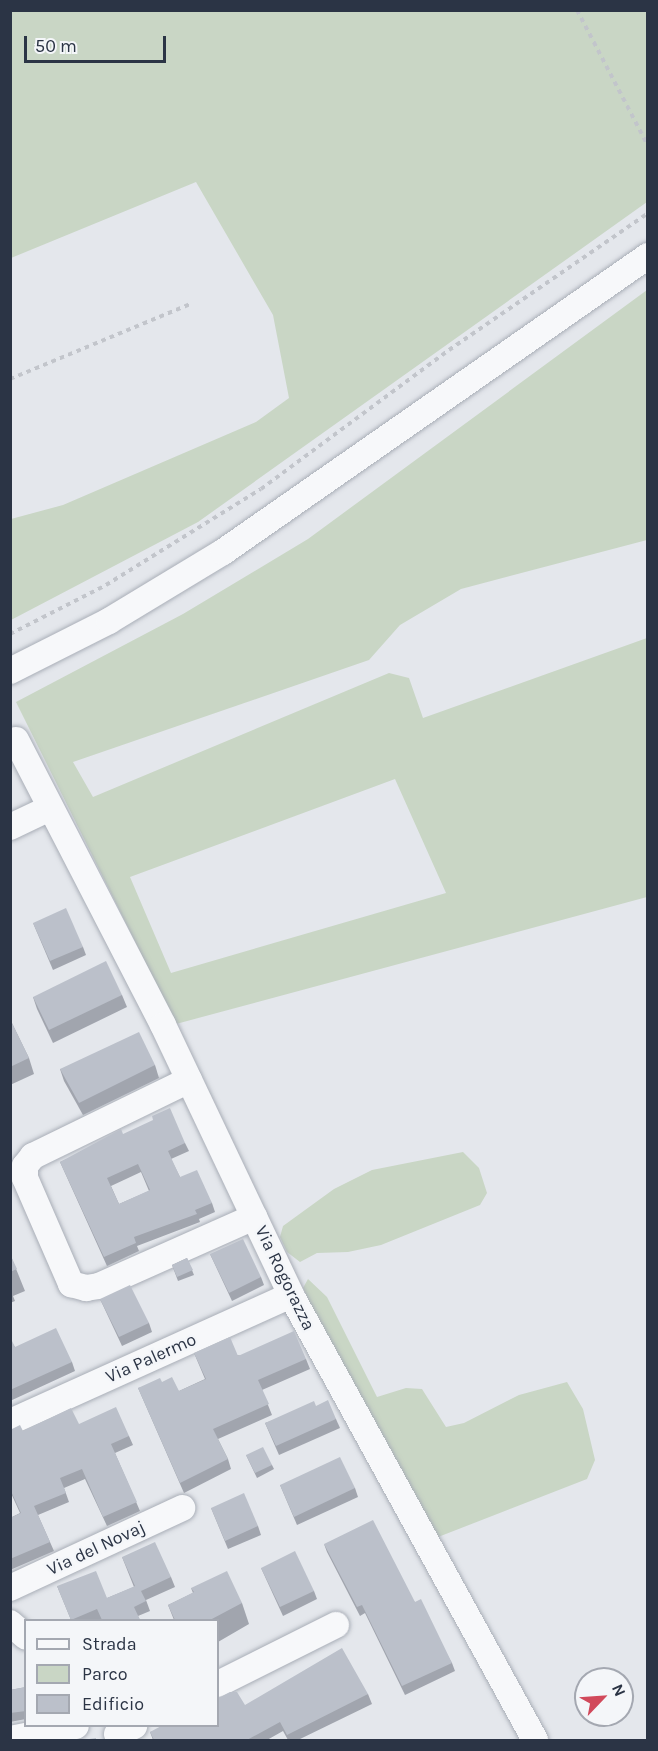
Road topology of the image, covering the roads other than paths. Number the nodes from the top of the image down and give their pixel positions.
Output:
1 (648, 256) edge
2 (10, 671) edge
3 (16, 740) dead end
4 (50, 808) junction
5 (10, 827) edge
6 (189, 1080) junction
7 (254, 1217) junction
8 (291, 1294) junction
9 (10, 1422) edge
10 (182, 1508) dead end
11 (10, 1588) edge
12 (10, 1623) edge
13 (336, 1625) dead end
14 (24, 1635) edge
15 (219, 1684) edge
16 (67, 1727) edge
17 (10, 1739) edge
18 (535, 1740) edge

1 - 2 street
3 - 4 street, Via Rogorazza
4 - 5 street
4 - 6 street, Via Rogorazza
6 - 7 street, Via Rogorazza
6 - 7 street
7 - 8 street, Via Rogorazza
8 - 9 street, Via Palermo
8 - 18 street, Via Rogorazza
10 - 11 street, Via del Novaj
12 - 14 street
13 - 15 street
16 - 17 street

